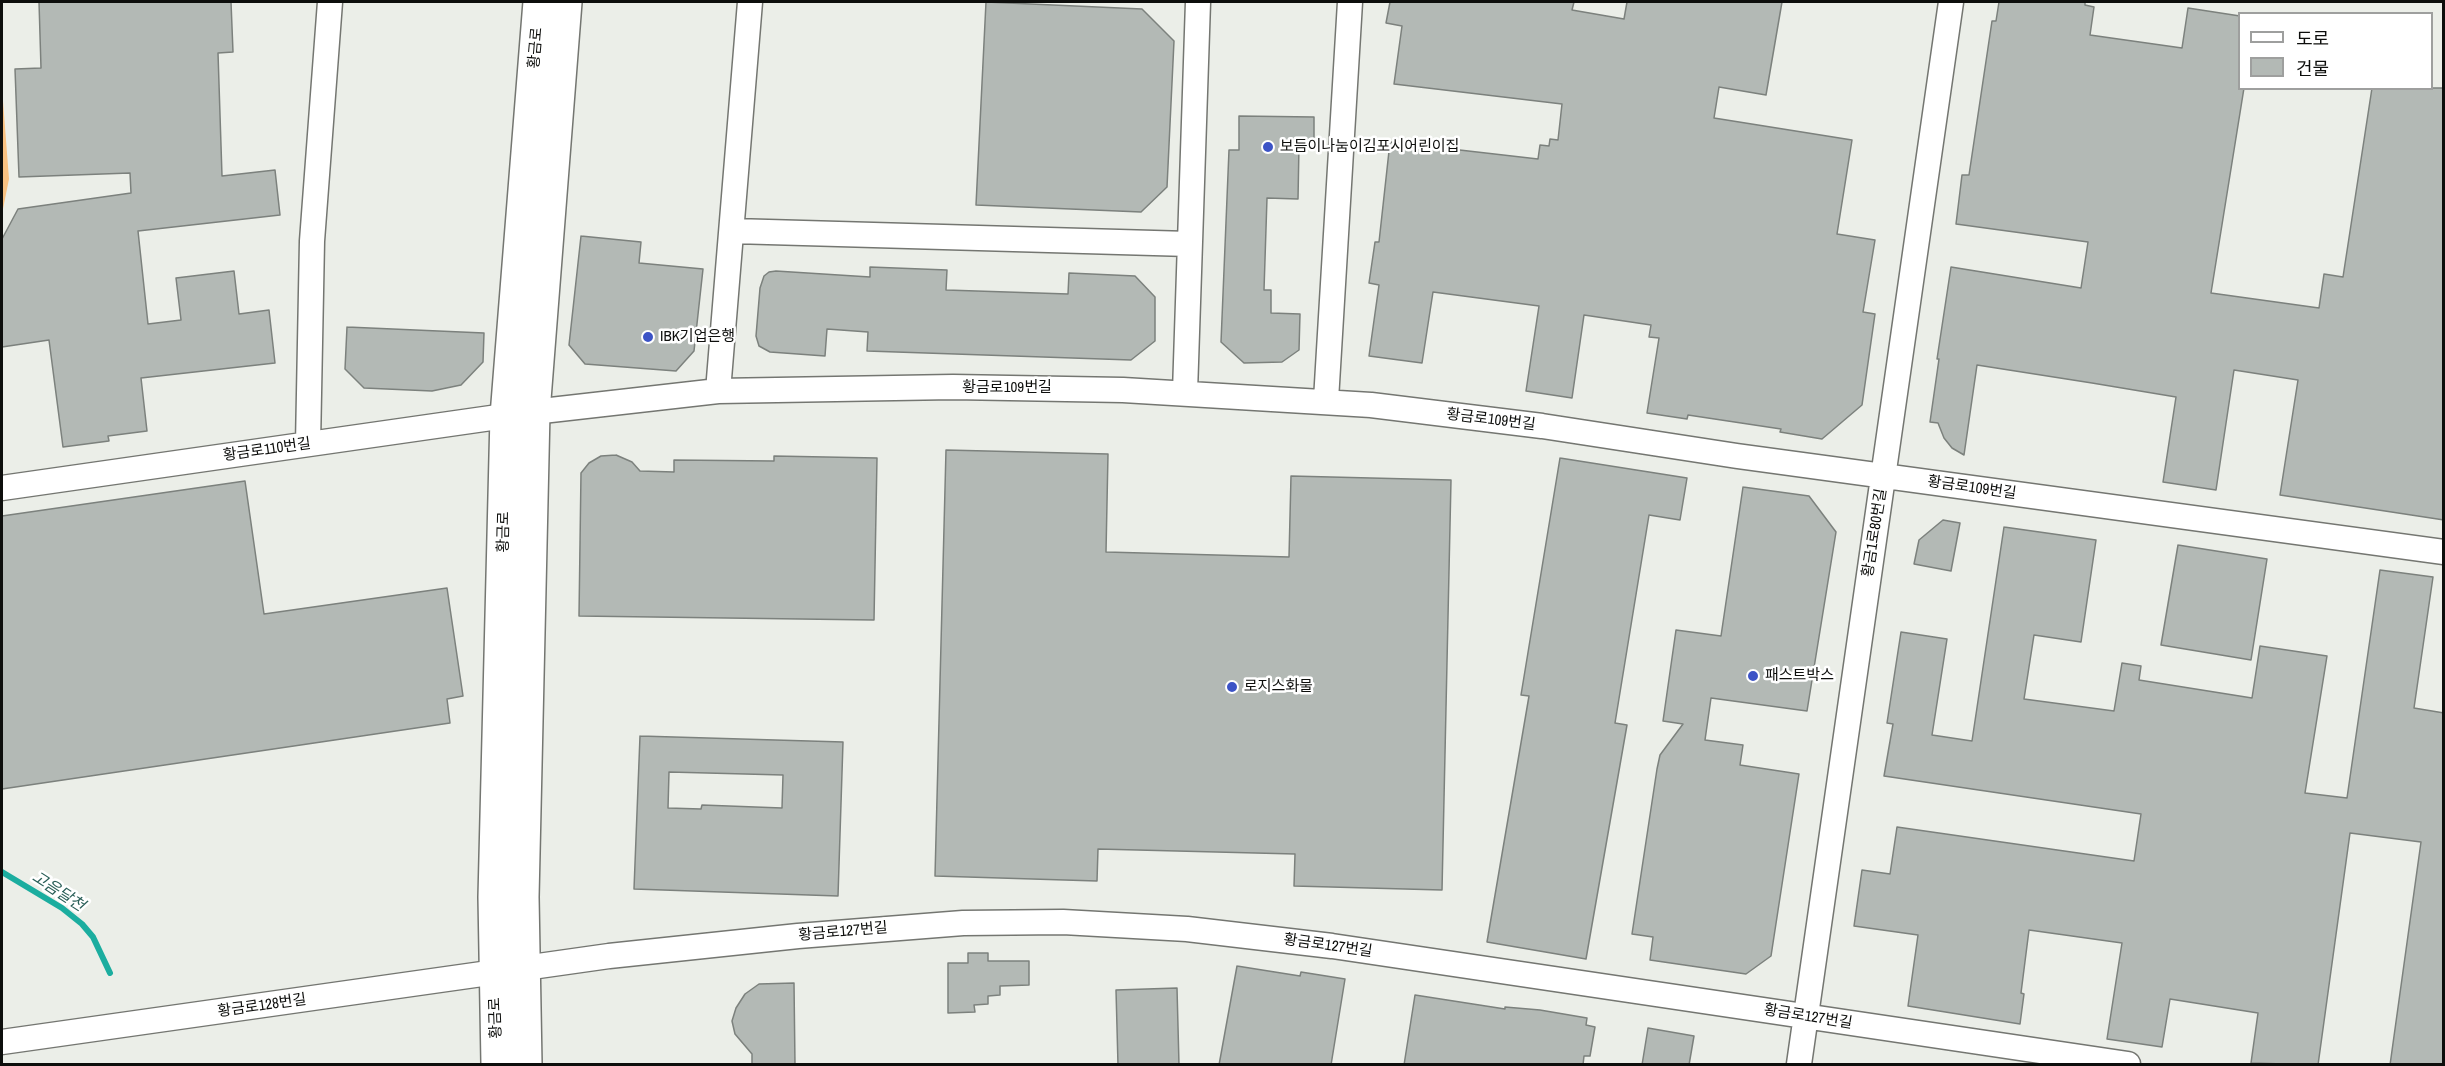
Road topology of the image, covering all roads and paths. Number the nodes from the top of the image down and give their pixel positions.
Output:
1 (330, 2) edge
2 (540, 2) edge
3 (565, 2) edge
4 (750, 2) edge
5 (1198, 2) edge
6 (1350, 2) edge
7 (1951, 2) edge
8 (733, 231) junction
9 (1189, 244) junction
10 (718, 391) junction
11 (1185, 392) junction
12 (1326, 400) junction
13 (520, 414) junction
14 (308, 444) junction
15 (1883, 476) junction
16 (2, 488) edge
17 (2444, 552) edge
18 (509, 972) junction
19 (1806, 1016) junction
20 (2, 1042) edge
21 (1977, 1054) edge
22 (498, 1065) edge
23 (525, 1065) edge
24 (1799, 1065) edge
25 (2128, 1065) edge

1 - 14 street
2 - 13 street, 황금로
3 - 13 street, 황금로
4 - 8 street
5 - 9 street
6 - 12 street
7 - 15 street, 황금1로80번길
8 - 9 street
8 - 10 street
9 - 11 street
10 - 11 street, 황금로109번길
10 - 13 street, 황금로109번길
11 - 12 street, 황금로109번길
12 - 15 street, 황금로109번길
13 - 14 street, 황금로110번길
13 - 18 street, 황금로
14 - 16 street, 황금로110번길
15 - 17 street, 황금로109번길
15 - 19 street, 황금1로80번길
18 - 19 street, 황금로127번길
18 - 20 street, 황금로128번길
18 - 22 street, 황금로
18 - 23 street, 황금로
19 - 21 street, 황금로127번길
19 - 24 street, 황금1로80번길
21 - 25 street, 황금로127번길

